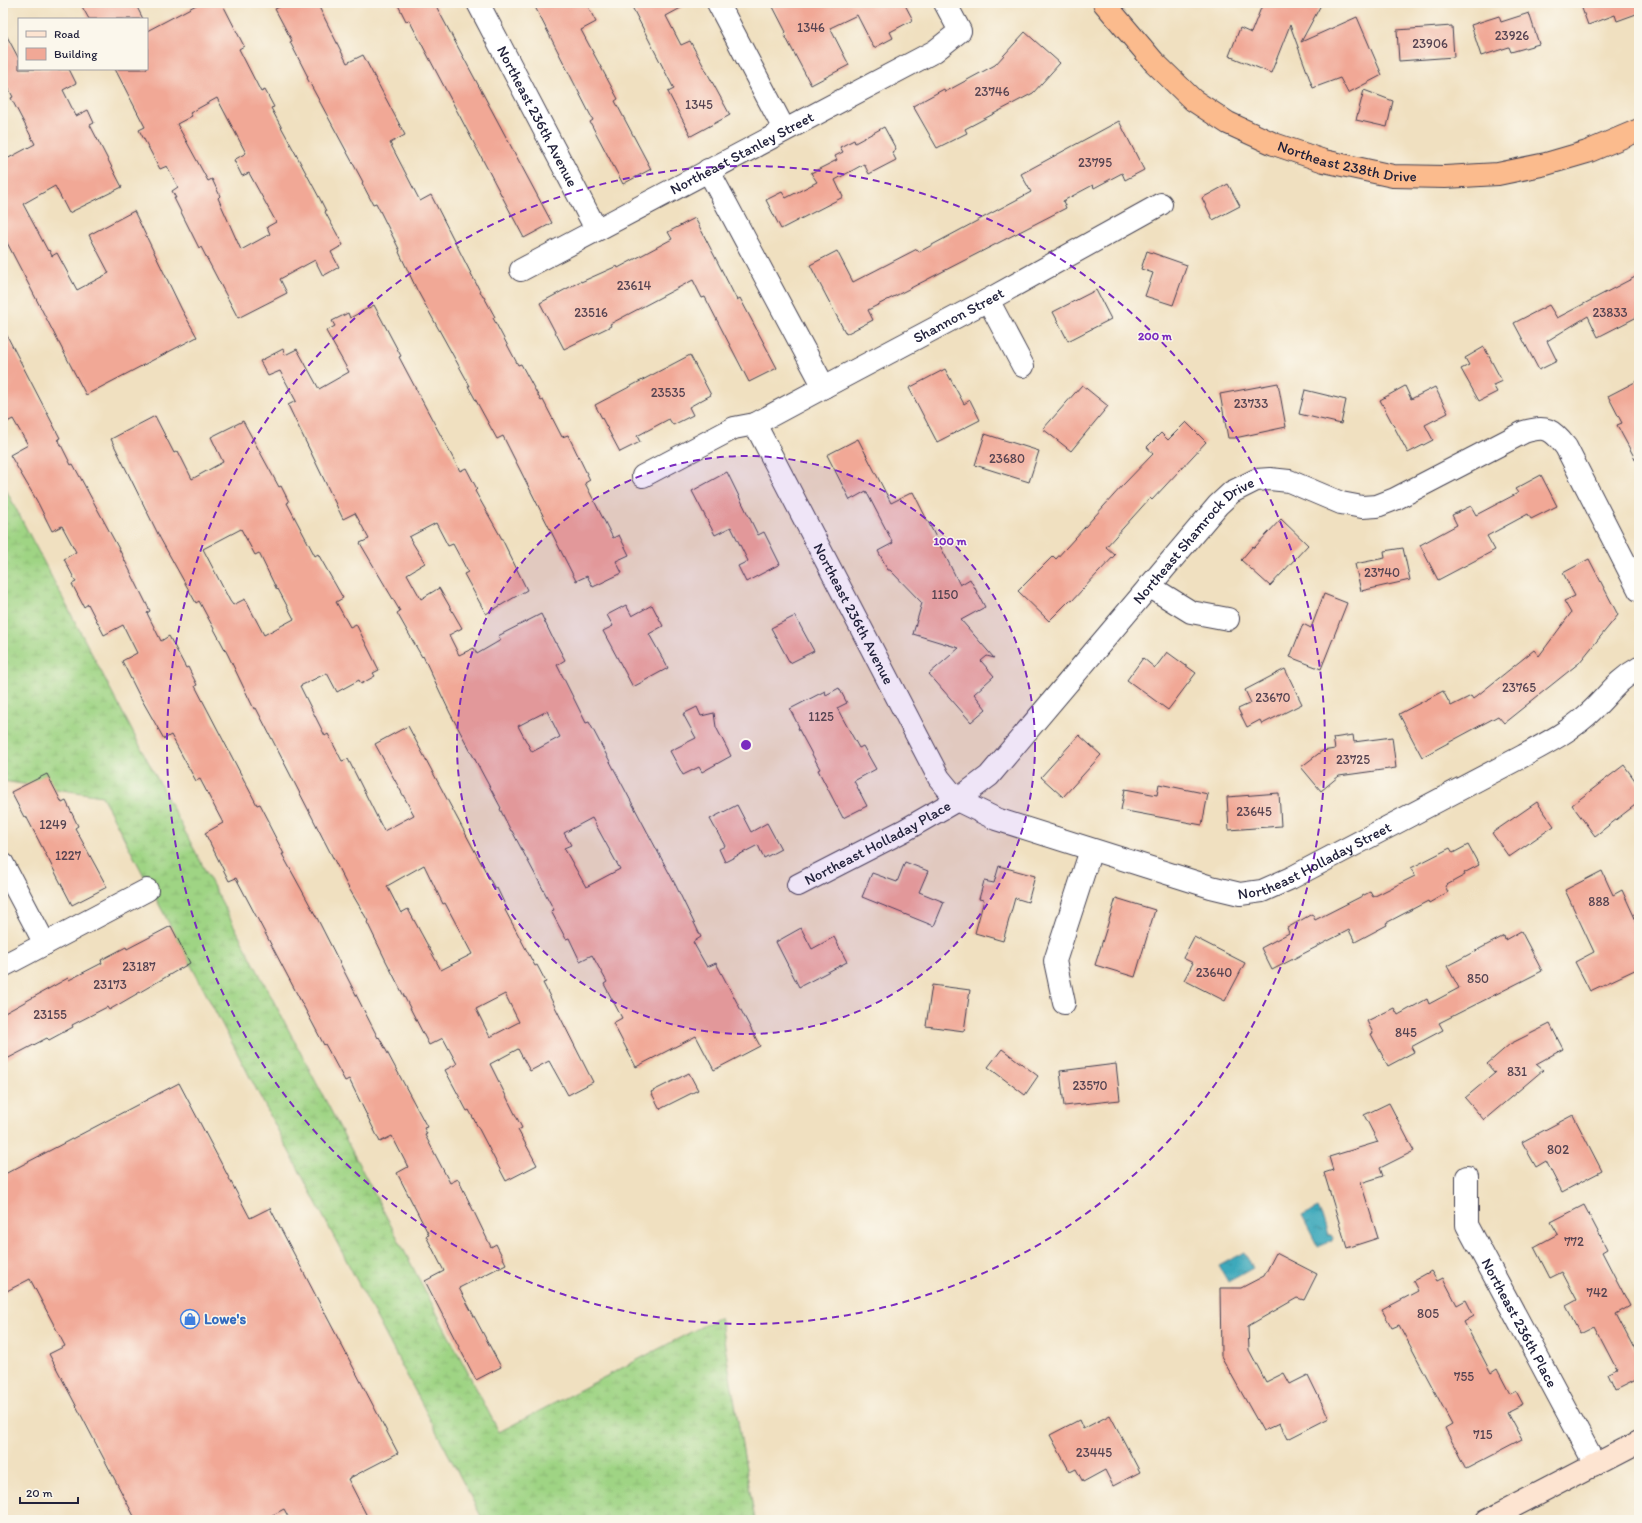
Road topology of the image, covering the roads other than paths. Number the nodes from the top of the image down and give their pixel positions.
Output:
1 (478, 3) edge
2 (718, 3) edge
3 (945, 3) edge
4 (1104, 3) edge
5 (784, 129) junction
6 (1639, 130) edge
7 (708, 170) junction
8 (1161, 204) dead end
9 (596, 229) junction
10 (521, 270) dead end
11 (988, 300) junction
12 (1023, 366) dead end
13 (824, 387) junction
14 (755, 424) junction
15 (643, 476) dead end
16 (1149, 586) junction
17 (1639, 590) edge
18 (1228, 619) dead end
19 (1639, 668) edge
20 (957, 800) junction
21 (1091, 850) junction
22 (3, 864) edge
23 (798, 885) dead end
24 (147, 890) dead end
25 (44, 944) junction
26 (3, 966) edge
27 (1064, 1003) dead end
28 (1467, 1177) dead end
29 (1639, 1441) edge
30 (1595, 1464) junction
31 (1487, 1520) edge

1 - 9 street, Northeast 236th Avenue
2 - 5 street
3 - 5 street, Northeast Stanley Street
4 - 6 highway, Northeast 238th Drive
5 - 7 street, Northeast Stanley Street
7 - 9 street, Northeast Stanley Street
7 - 13 street
8 - 11 street, Shannon Street
9 - 10 street, Northeast Stanley Street
11 - 12 street
11 - 13 street, Shannon Street
13 - 14 street, Shannon Street
14 - 15 street, Shannon Street
14 - 20 street, Northeast 236th Avenue
16 - 17 street, Northeast Shamrock Drive
16 - 18 street
16 - 20 street, Northeast Shamrock Drive
19 - 21 street, Northeast Holladay Street
20 - 21 street, Northeast Holladay Street
20 - 23 street, Northeast Holladay Place
21 - 27 street
22 - 25 street
24 - 25 street
25 - 26 street
28 - 30 street, Northeast 236th Place
29 - 30 main road
30 - 31 main road

